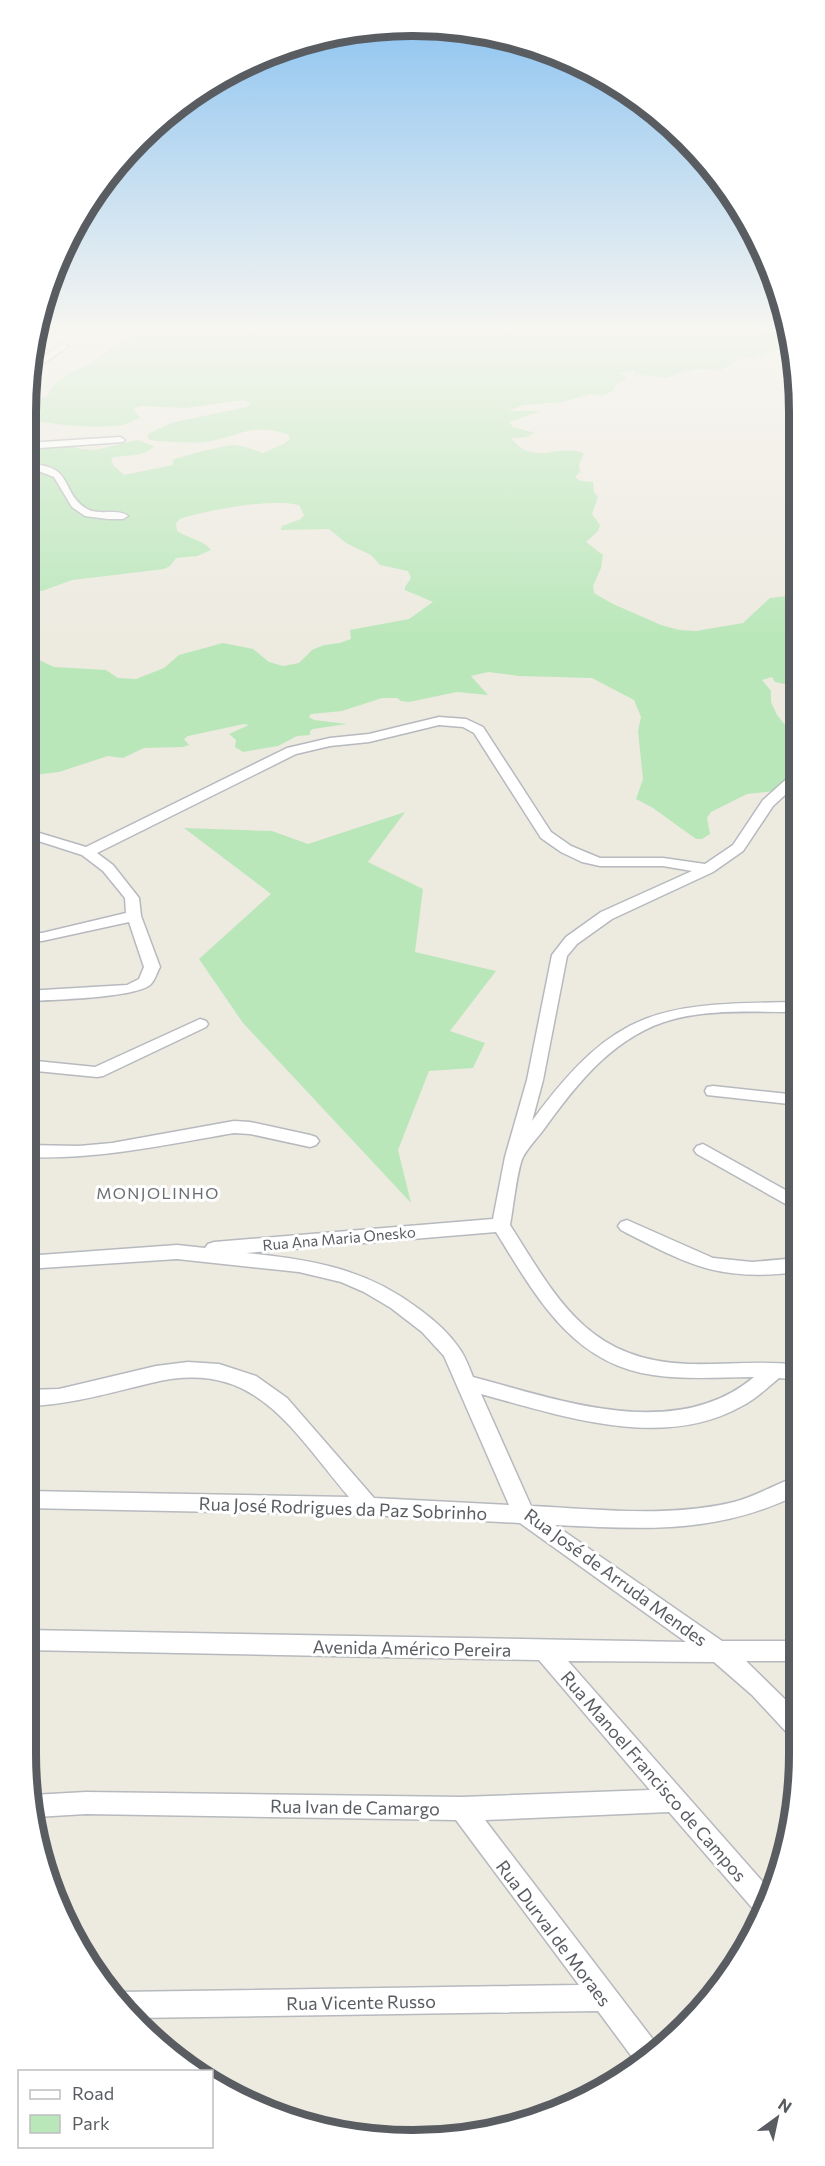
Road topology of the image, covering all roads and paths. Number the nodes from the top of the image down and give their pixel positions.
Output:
1 (120, 440) dead end
2 (36, 445) edge
3 (36, 467) edge
4 (123, 516) dead end
5 (789, 784) edge
6 (36, 836) edge
7 (87, 852) junction
8 (708, 869) junction
9 (134, 916) junction
10 (36, 937) edge
11 (36, 995) edge
12 (789, 1008) edge
13 (200, 1024) dead end
14 (36, 1066) edge
15 (713, 1091) dead end
16 (789, 1099) edge
17 (310, 1141) dead end
18 (702, 1150) dead end
19 (36, 1151) edge
20 (514, 1158) junction
21 (789, 1200) edge
22 (501, 1225) junction
23 (627, 1226) dead end
24 (177, 1252) junction
25 (36, 1262) edge
26 (789, 1266) edge
27 (775, 1370) junction
28 (789, 1372) edge
29 (467, 1383) junction
30 (36, 1398) edge
31 (789, 1490) edge
32 (36, 1500) edge
33 (369, 1506) junction
34 (524, 1514) junction
35 (36, 1640) edge
36 (545, 1651) junction
37 (789, 1651) edge
38 (720, 1653) junction
39 (789, 1718) edge
40 (676, 1800) junction
41 (39, 1806) edge
42 (462, 1809) junction
43 (760, 1898) edge
44 (603, 1998) junction
45 (132, 2005) edge
46 (644, 2051) edge

1 - 2 street
3 - 4 street
5 - 8 street
6 - 7 street
7 - 8 street
7 - 9 street
8 - 20 street
9 - 10 street
9 - 11 street
12 - 20 street
13 - 14 street
15 - 16 street
17 - 19 street
18 - 21 street
20 - 22 street
22 - 24 street, Rua Ana Maria Onesko
22 - 27 street
23 - 26 street
24 - 25 street, Rua José de Arruda Mendes
24 - 29 street, Rua José de Arruda Mendes
27 - 28 street
27 - 29 street
29 - 34 street, Rua José de Arruda Mendes
30 - 33 street
31 - 34 street, Rua José Rodrigues da Paz Sobrinho
32 - 33 street, Rua José Rodrigues da Paz Sobrinho
33 - 34 street, Rua José Rodrigues da Paz Sobrinho
34 - 38 street, Rua José de Arruda Mendes
35 - 36 street, Avenida Américo Pereira
36 - 38 street, Avenida Américo Pereira
36 - 40 street, Rua Manoel Francisco de Campos
37 - 38 street, Avenida Américo Pereira
38 - 39 street, Rua José de Arruda Mendes
40 - 42 street, Rua Ivan de Camargo
40 - 43 street, Rua Manoel Francisco de Campos
41 - 42 street, Rua Ivan de Camargo
42 - 44 street, Rua Durval de Moraes
44 - 45 street, Rua Vicente Russo
44 - 46 street, Rua Durval de Moraes

